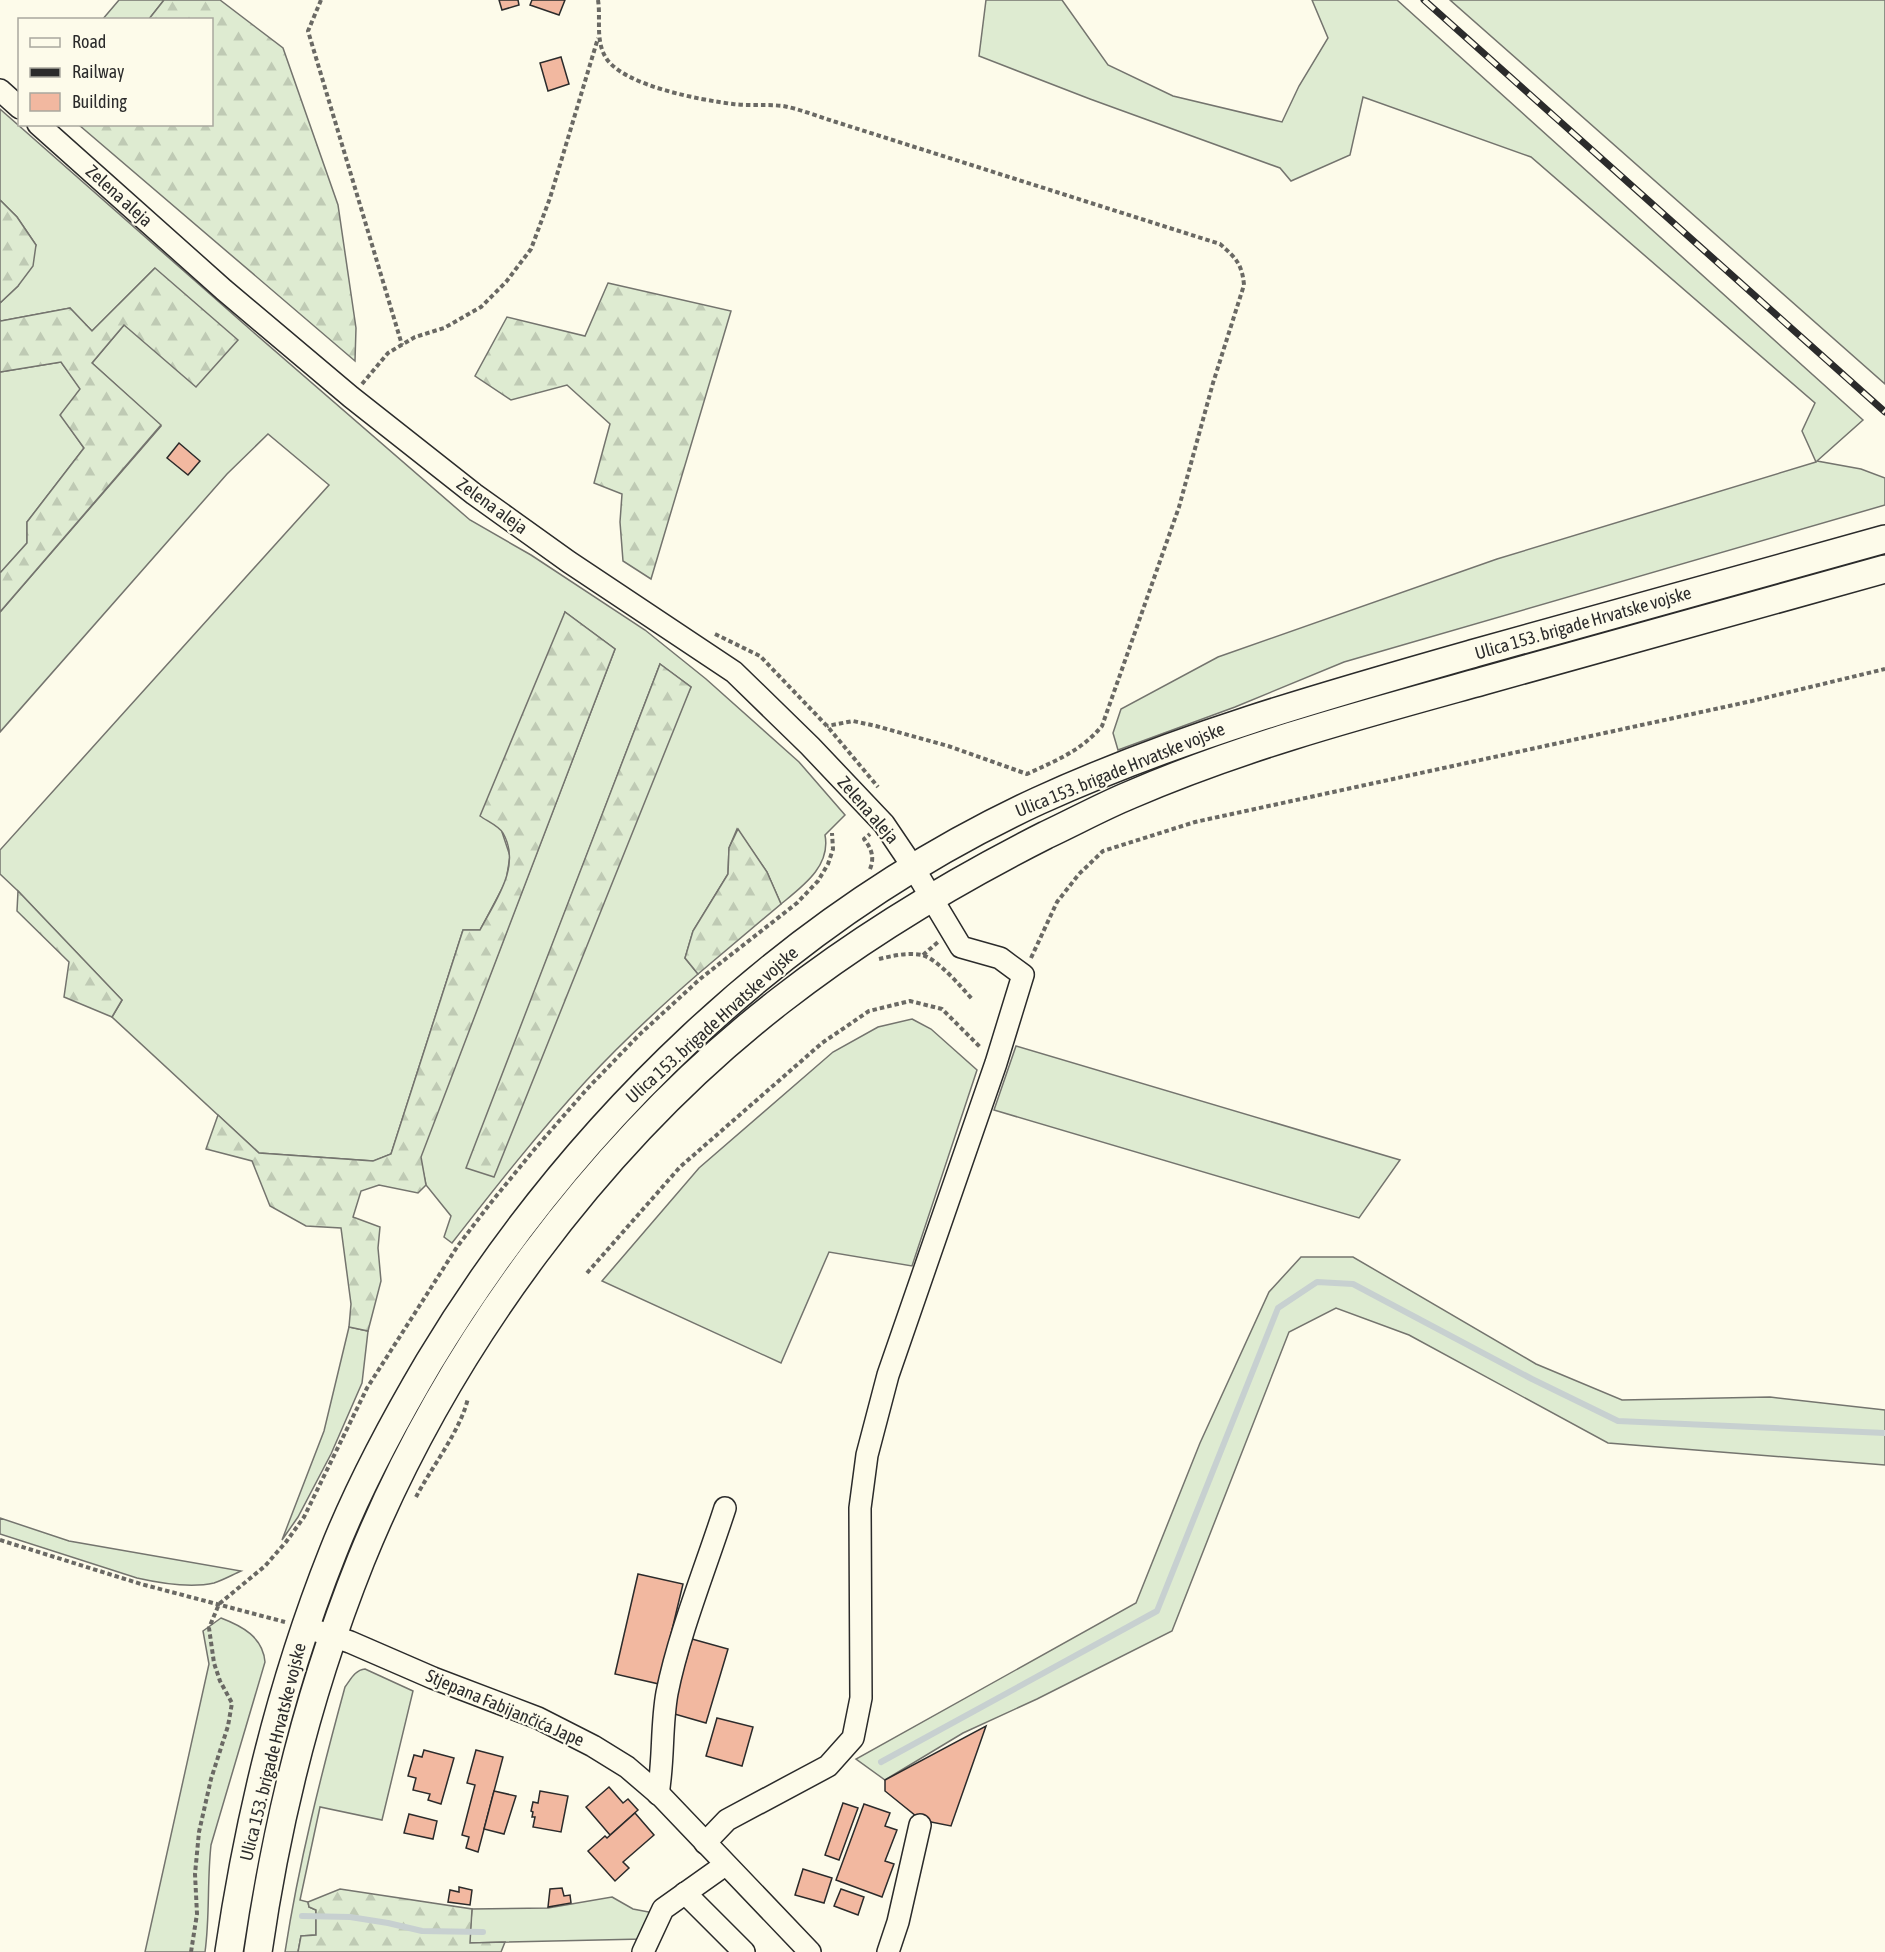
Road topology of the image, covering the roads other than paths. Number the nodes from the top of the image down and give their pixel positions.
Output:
1 (0, 90) edge
2 (18, 106) edge
3 (40, 126) edge
4 (1885, 539) edge
5 (1885, 569) edge
6 (914, 867) junction
7 (932, 897) junction
8 (725, 1508) dead end
9 (305, 1627) junction
10 (333, 1636) junction
11 (658, 1794) junction
12 (920, 1825) dead end
13 (705, 1843) junction
14 (725, 1865) junction
15 (686, 1893) junction
16 (229, 1952) edge
17 (258, 1952) edge
18 (643, 1952) edge
19 (744, 1952) edge
20 (810, 1952) edge
21 (888, 1952) edge

1 - 2 street
3 - 6 street, Zelena aleja
4 - 6 main road, Ulica 153. brigade Hrvatske vojske
5 - 7 main road, Ulica 153. brigade Hrvatske vojske
6 - 7 street, Zelena aleja
6 - 9 main road, Ulica 153. brigade Hrvatske vojske
7 - 10 main road, Ulica 153. brigade Hrvatske vojske
7 - 13 street, Zelena aleja
8 - 11 street
9 - 10 street, Stjepana Fabijančića Jape
9 - 16 main road, Ulica 153. brigade Hrvatske vojske
10 - 11 street, Stjepana Fabijančića Jape
10 - 17 main road, Ulica 153. brigade Hrvatske vojske
11 - 13 street, Stjepana Fabijančića Jape
12 - 21 street
13 - 14 street, Stjepana Fabijančića Jape
14 - 15 street
14 - 20 street, Stjepana Fabijančića Jape
15 - 18 street
15 - 19 street

